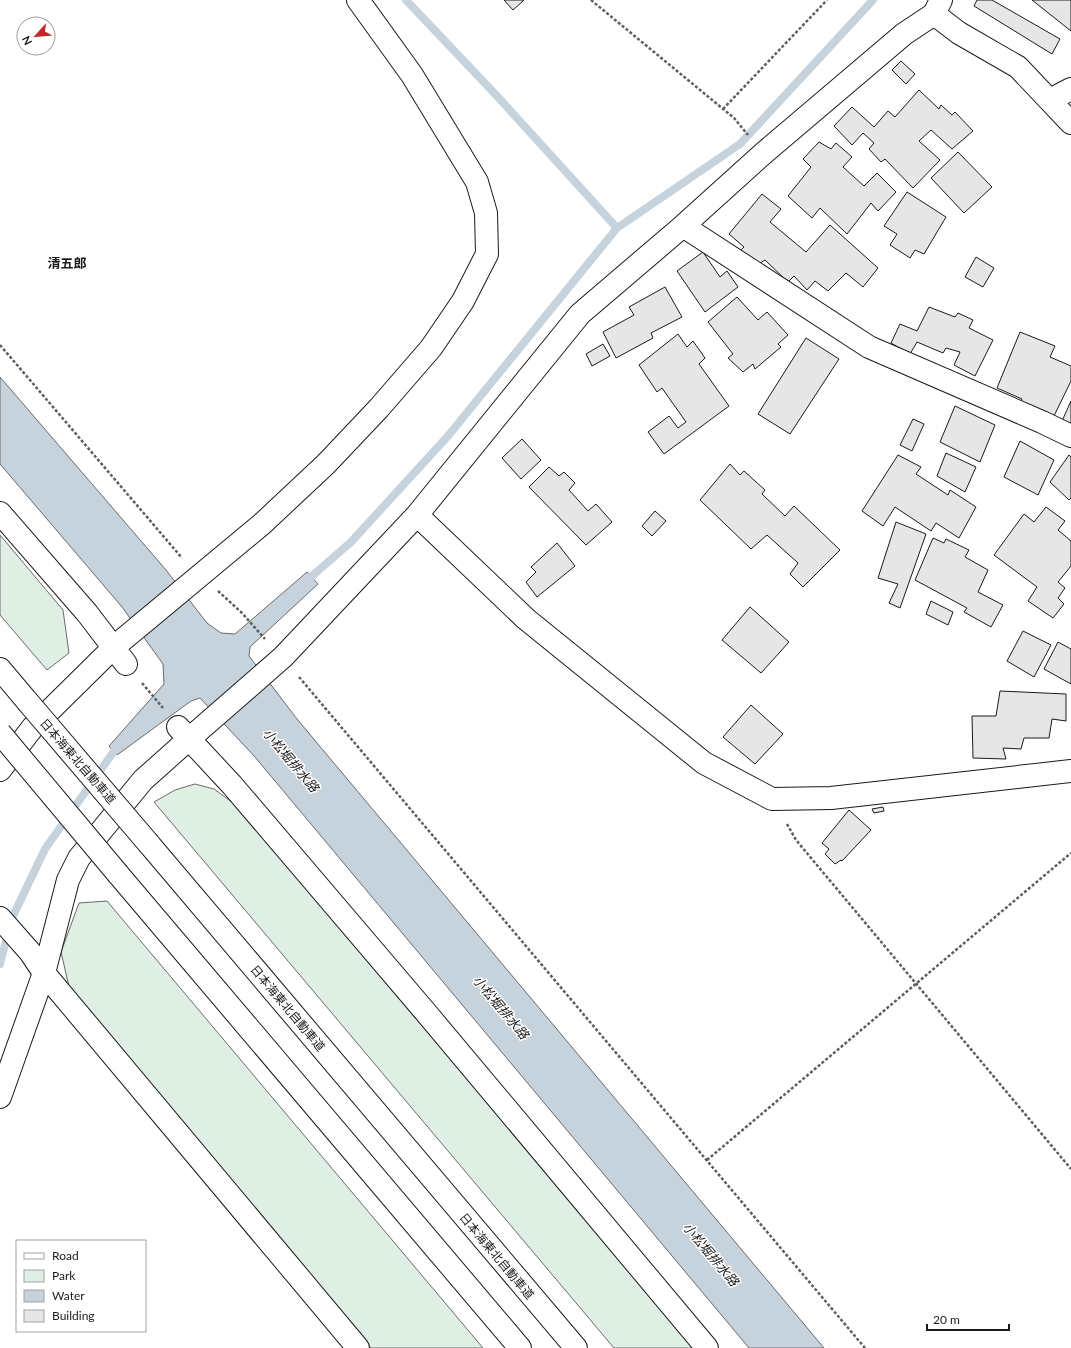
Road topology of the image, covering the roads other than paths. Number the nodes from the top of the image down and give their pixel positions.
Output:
1 (358, 0) edge
2 (938, 7) edge
3 (1071, 89) edge
4 (1050, 100) junction
5 (1071, 123) edge
6 (683, 226) junction
7 (1071, 436) edge
8 (0, 513) edge
9 (417, 515) junction
10 (122, 649) junction
11 (0, 669) edge
12 (0, 732) edge
13 (183, 733) junction
14 (0, 770) edge
15 (1071, 771) edge
16 (0, 918) edge
17 (44, 973) junction
18 (0, 1097) edge
19 (358, 1348) edge
20 (520, 1348) edge
21 (576, 1348) edge
22 (707, 1348) edge

1 - 10 main road
2 - 4 main road
2 - 6 main road
3 - 4 main road
4 - 5 main road
6 - 7 main road
6 - 9 main road
8 - 10 main road
9 - 13 main road
9 - 15 main road
10 - 14 main road
11 - 21 main road, 日本海東北自動車道, bridge
12 - 20 main road, bridge
13 - 17 main road
13 - 22 main road
16 - 17 main road
17 - 18 main road
17 - 19 main road

